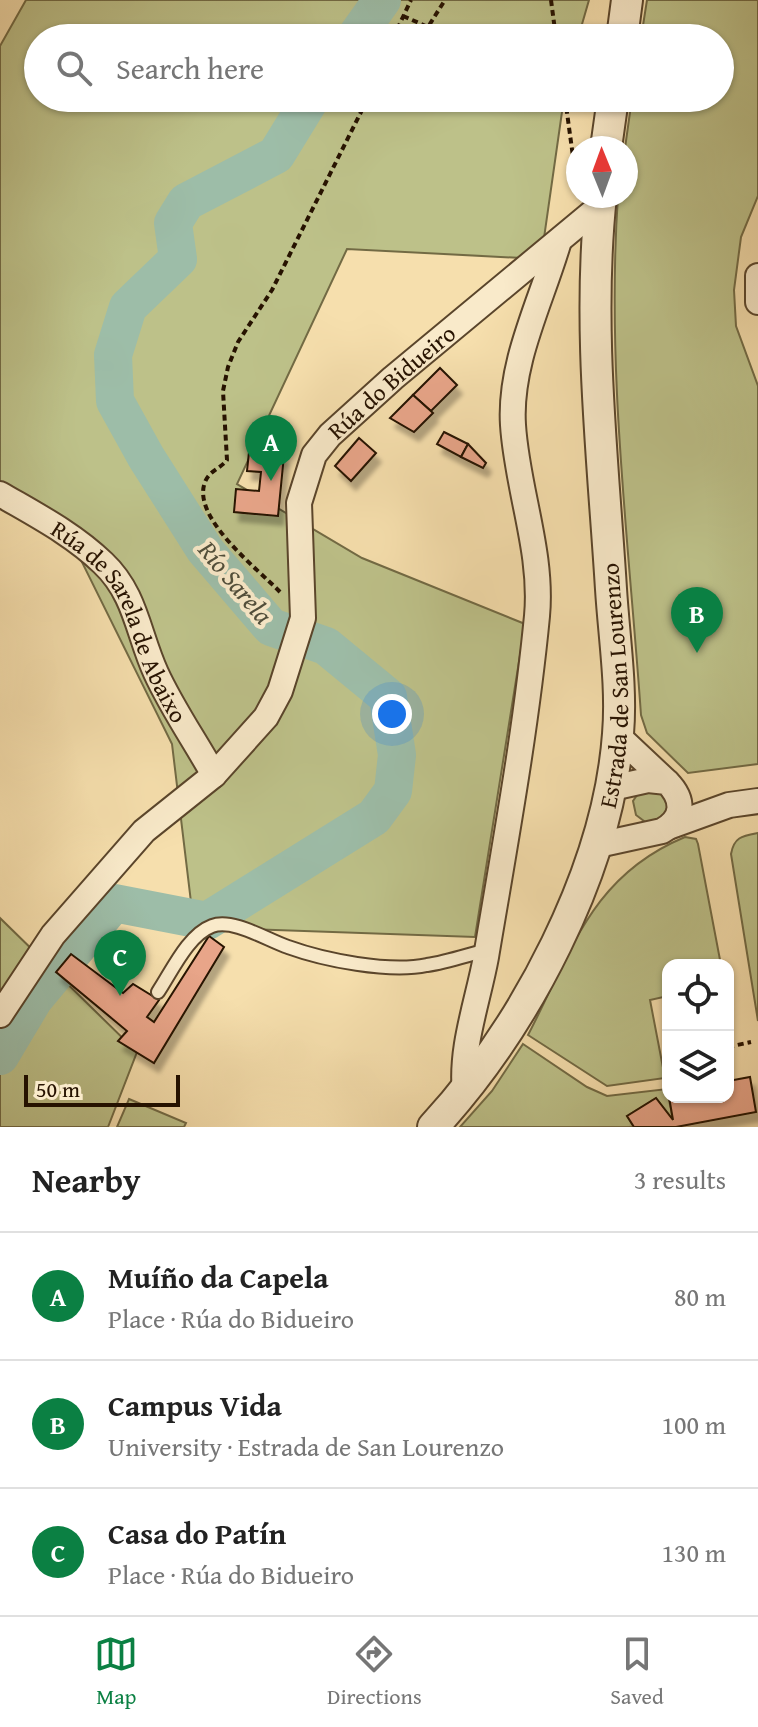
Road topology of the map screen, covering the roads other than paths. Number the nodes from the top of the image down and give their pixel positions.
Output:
1 (627, 0) edge
2 (624, 24) edge
3 (611, 112) edge
4 (608, 136) edge
5 (585, 208) edge
6 (593, 208) edge
7 (558, 244) junction
8 (758, 276) edge
9 (758, 302) edge
10 (0, 494) edge
11 (618, 736) junction
12 (214, 775) junction
13 (671, 786) junction
14 (612, 788) junction
15 (758, 801) edge
16 (729, 805) junction
17 (671, 826) junction
18 (598, 845) junction
19 (487, 950) junction
20 (158, 992) dead end
21 (0, 1015) edge
22 (465, 1093) junction
23 (433, 1127) edge

1 - 2 street
3 - 4 street
5 - 7 street, Rúa do Bidueiro
6 - 11 street, Estrada de San Lourenzo
7 - 12 street, Rúa do Bidueiro
7 - 19 street
8 - 9 street
10 - 12 street, Rúa de Sarela de Abaixo
11 - 13 street
11 - 14 street, Estrada de San Lourenzo
12 - 21 street
13 - 14 street
13 - 16 street
13 - 17 street
14 - 18 street, Estrada de San Lourenzo
15 - 16 street
16 - 17 street
17 - 18 street
18 - 22 street, Estrada de San Lourenzo
19 - 20 lane
19 - 22 street
22 - 23 street, Estrada de San Lourenzo

